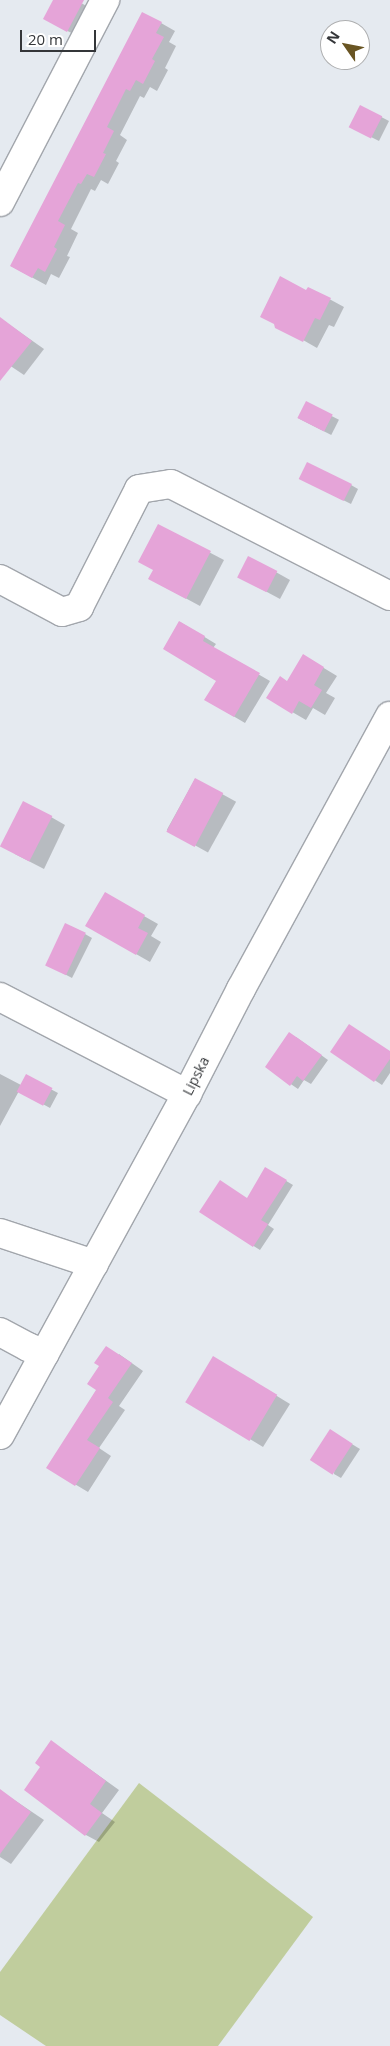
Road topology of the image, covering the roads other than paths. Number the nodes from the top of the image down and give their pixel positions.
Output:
1 (105, 0) edge
2 (0, 202) edge
3 (0, 579) edge
4 (390, 596) edge
5 (390, 716) edge
6 (0, 997) edge
7 (187, 1094) junction
8 (0, 1232) edge
9 (94, 1264) junction
10 (0, 1332) edge
11 (45, 1354) junction
12 (0, 1435) edge

1 - 2 street
3 - 4 street
5 - 7 street, Lipska
6 - 7 street
7 - 9 street, Lipska
8 - 9 street
9 - 11 street, Lipska
10 - 11 street
11 - 12 street, Lipska

